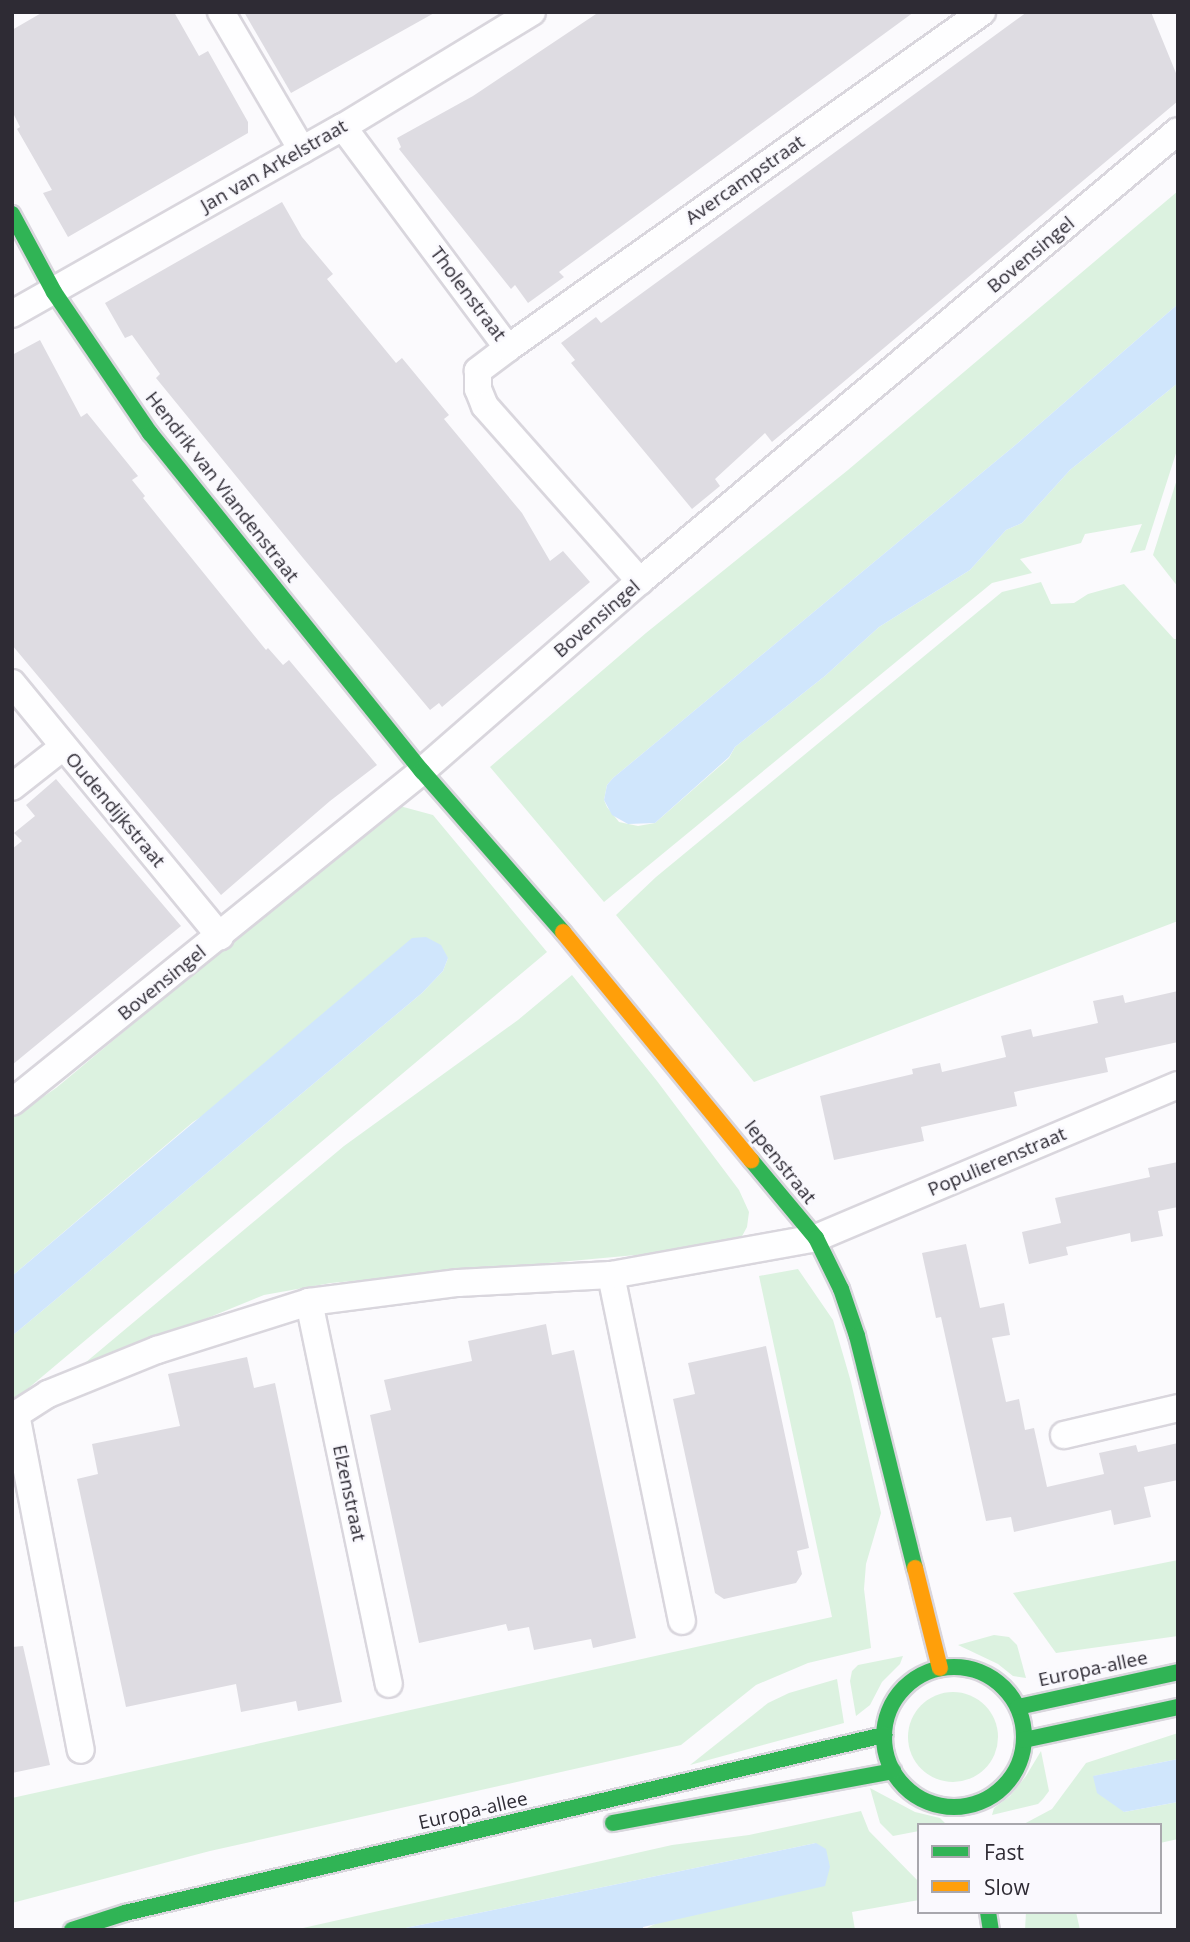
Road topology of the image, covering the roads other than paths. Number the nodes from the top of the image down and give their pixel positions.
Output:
1 (221, 12) edge
2 (982, 12) edge
3 (519, 16) edge
4 (343, 127) junction
5 (1178, 131) edge
6 (302, 150) junction
7 (12, 214) edge
8 (54, 292) junction
9 (12, 314) edge
10 (509, 348) junction
11 (640, 581) junction
12 (12, 683) edge
13 (63, 747) junction
14 (422, 771) junction
15 (12, 787) edge
16 (220, 936) junction
17 (1178, 1085) edge
18 (12, 1102) edge
19 (816, 1238) junction
20 (611, 1275) junction
21 (309, 1302) junction
22 (1178, 1408) edge
23 (14, 1416) edge
24 (1064, 1434) dead end
25 (682, 1621) dead end
26 (940, 1668) junction
27 (1178, 1672) edge
28 (389, 1684) dead end
29 (1018, 1707) junction
30 (1178, 1707) edge
31 (884, 1735) junction
32 (1024, 1740) junction
33 (81, 1750) dead end
34 (893, 1771) junction
35 (968, 1804) junction
36 (972, 1823) edge
37 (590, 1828) dead end
38 (185, 1916) dead end
39 (72, 1930) edge
40 (127, 1930) edge

1 - 6 street
2 - 10 street, Avercampstraat
3 - 4 street, Jan van Arkelstraat
4 - 6 street, Jan van Arkelstraat
4 - 10 street, Tholenstraat
5 - 11 street, Bovensingel
6 - 8 street, Jan van Arkelstraat
7 - 8 main road, Hendrik van Viandenstraat
8 - 9 street, Jan van Arkelstraat
8 - 14 main road, Hendrik van Viandenstraat
10 - 11 street, Tholenstraat
11 - 14 street, Bovensingel
12 - 13 street, Oudendijkstraat
13 - 15 street
13 - 16 street, Oudendijkstraat
14 - 16 street, Bovensingel
14 - 19 main road, Iepenstraat
16 - 18 street, Bovensingel
17 - 19 street, Populierenstraat
19 - 20 street
19 - 26 main road, Iepenstraat
20 - 21 street
20 - 25 street
21 - 23 street
21 - 28 street, Elzenstraat
22 - 24 street
23 - 33 street
26 - 29 main road
26 - 31 main road
27 - 29 main road, Europa-allee
29 - 32 main road
30 - 32 main road
31 - 34 main road
31 - 39 main road, Europa-allee
32 - 35 main road
34 - 35 main road
34 - 37 main road
35 - 36 main road
38 - 40 main road

